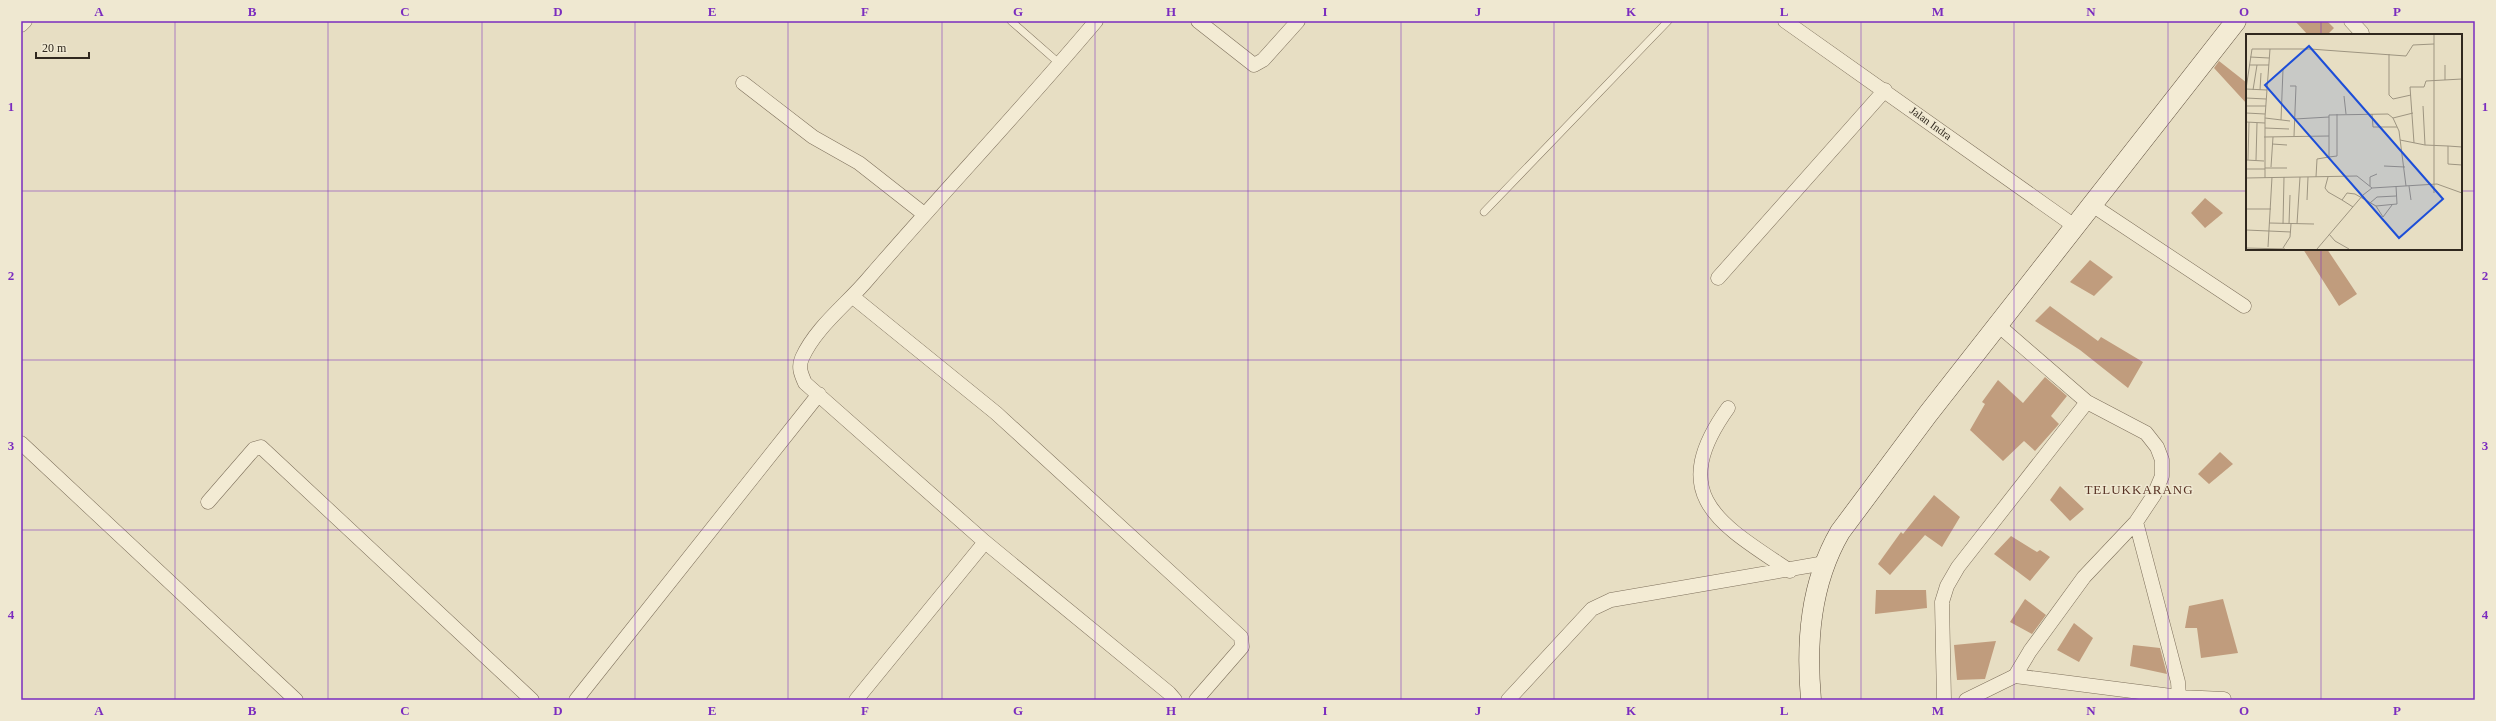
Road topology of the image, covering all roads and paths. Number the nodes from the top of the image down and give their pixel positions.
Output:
1 (25, 21) edge
2 (1011, 21) edge
3 (1096, 21) edge
4 (1198, 21) edge
5 (1298, 21) edge
6 (1668, 21) edge
7 (1785, 21) edge
8 (2236, 21) edge
9 (2351, 21) edge
10 (21, 25) edge
11 (2362, 32) dead end
12 (1060, 64) junction
13 (743, 83) dead end
14 (1885, 90) junction
15 (2092, 205) junction
16 (1484, 212) dead end
17 (924, 214) junction
18 (2076, 227) junction
19 (1718, 278) dead end
20 (853, 297) junction
21 (2244, 306) dead end
22 (1998, 325) junction
23 (819, 394) junction
24 (2087, 402) junction
25 (1728, 408) dead end
26 (21, 443) edge
27 (208, 502) dead end
28 (2136, 522) junction
29 (986, 542) junction
30 (1825, 563) junction
31 (1790, 571) junction
32 (2015, 676) junction
33 (2178, 697) junction
34 (2224, 699) dead end
35 (296, 700) edge
36 (532, 700) edge
37 (576, 700) edge
38 (856, 700) edge
39 (1175, 700) edge
40 (1196, 700) edge
41 (1508, 700) edge
42 (1811, 700) edge
43 (1944, 700) edge
44 (1966, 700) edge

1 - 10 street
2 - 12 lane
3 - 12 street
4 - 5 street
6 - 16 lane
7 - 14 street, Jalan Indra
8 - 15 main road
9 - 11 street
12 - 17 street
13 - 17 street
14 - 18 street, Jalan Indra
14 - 19 street
15 - 18 main road
15 - 21 street
17 - 20 street
18 - 22 main road
20 - 23 street
20 - 40 street
22 - 24 street
22 - 30 main road
23 - 29 street
23 - 37 street
24 - 28 street
24 - 43 street
25 - 31 street
26 - 35 street
27 - 36 street
28 - 32 street
28 - 33 street
29 - 38 street
29 - 39 street
30 - 31 street
30 - 42 main road
31 - 41 street
32 - 33 street
32 - 44 street
33 - 34 street

